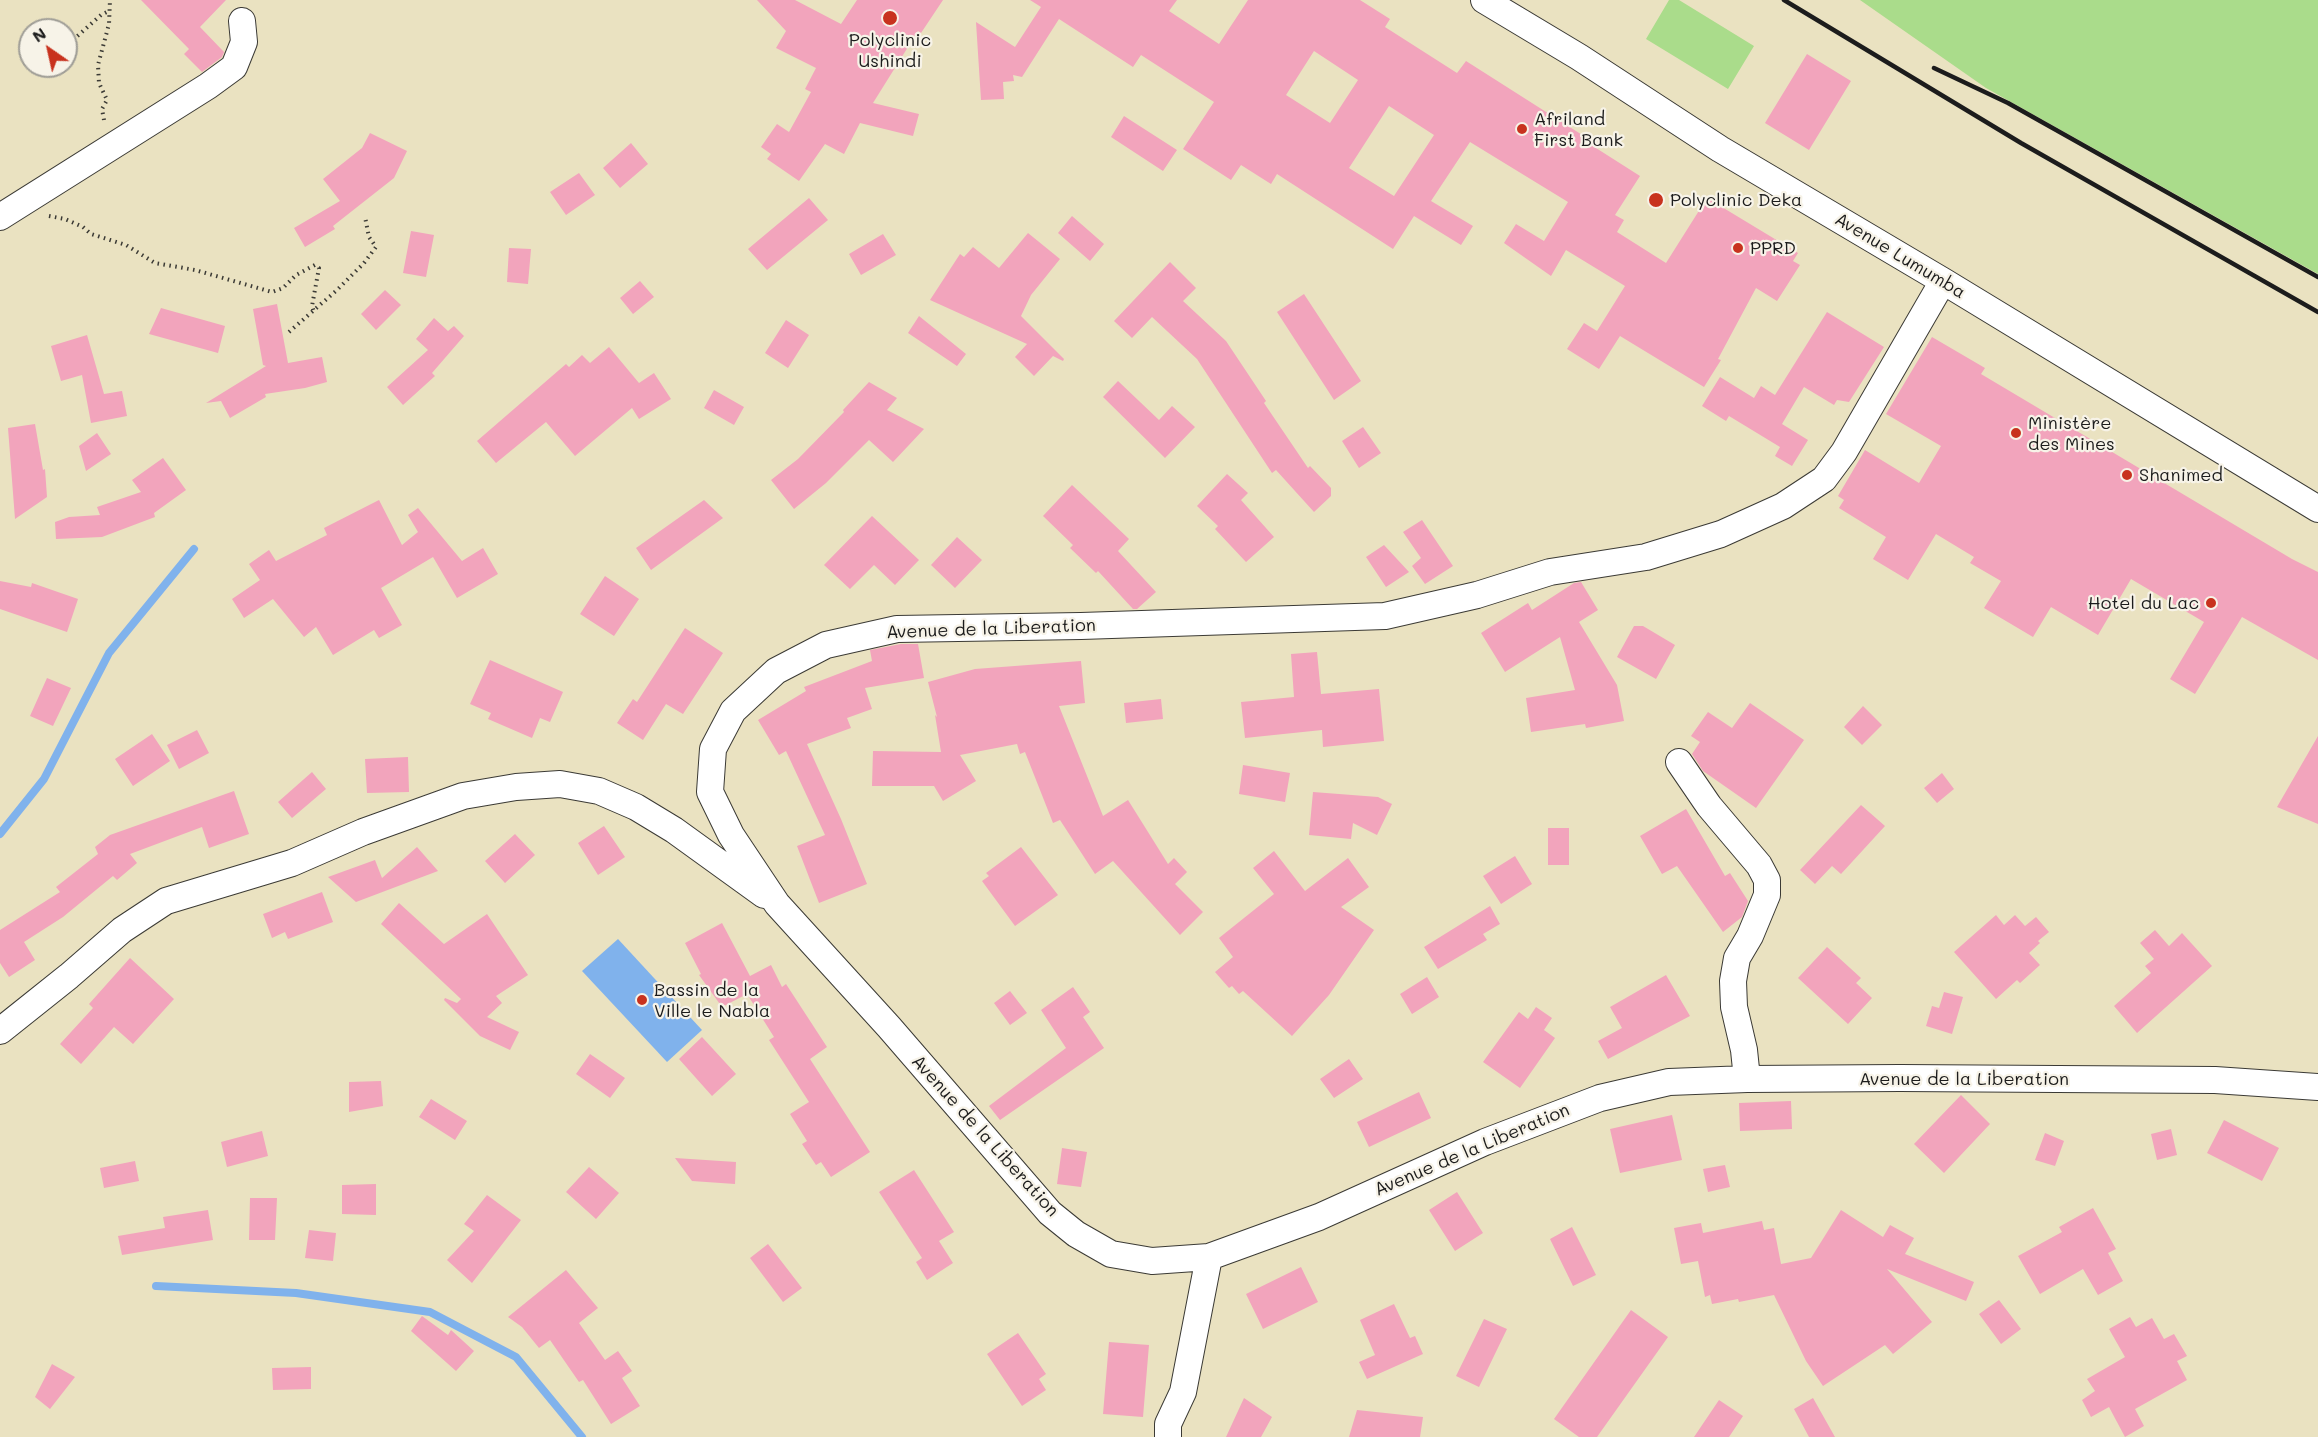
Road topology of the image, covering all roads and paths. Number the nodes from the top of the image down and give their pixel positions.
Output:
1 (110, 0) edge
2 (1484, 0) edge
3 (109, 11) junction
4 (242, 21) dead end
5 (78, 36) edge
6 (99, 155) junction
7 (26, 201) junction
8 (0, 217) edge
9 (365, 217) dead end
10 (1943, 281) junction
11 (314, 312) junction
12 (290, 332) dead end
13 (2318, 509) edge
14 (1679, 762) dead end
15 (777, 904) junction
16 (0, 1031) edge
17 (1747, 1078) junction
18 (2318, 1087) edge
19 (1209, 1257) junction
20 (1168, 1437) edge

1 - 3 path
2 - 10 street, Avenue Lumumba
3 - 5 path
3 - 6 path
4 - 6 street
6 - 7 street
7 - 8 street
7 - 11 path
9 - 11 path
10 - 13 street, Avenue Lumumba
10 - 15 street, Avenue de la Liberation
11 - 12 path
14 - 17 street
15 - 16 street
15 - 19 street, Avenue de la Liberation
17 - 18 street, Avenue de la Liberation
17 - 19 street, Avenue de la Liberation
19 - 20 street

